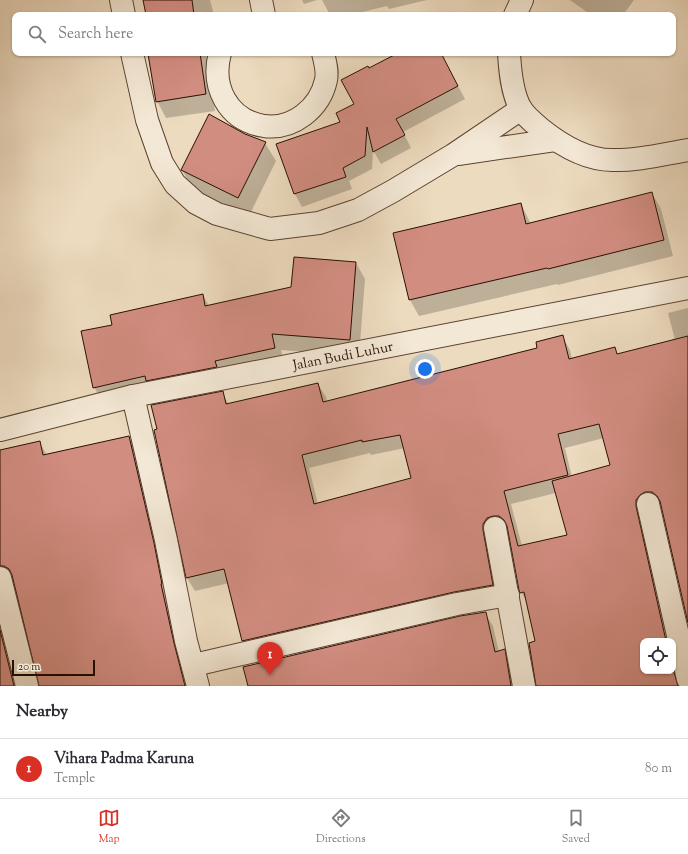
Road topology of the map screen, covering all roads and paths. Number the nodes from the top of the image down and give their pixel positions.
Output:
1 (121, 0) edge
2 (261, 0) edge
3 (522, 0) edge
4 (123, 12) edge
5 (263, 12) edge
6 (516, 12) edge
7 (133, 56) edge
8 (219, 56) edge
9 (324, 56) edge
10 (509, 56) edge
11 (521, 109) junction
12 (555, 140) junction
13 (688, 150) edge
14 (453, 155) junction
15 (688, 288) edge
16 (133, 396) junction
17 (0, 430) edge
18 (648, 504) dead end
19 (495, 528) dead end
20 (0, 578) edge
21 (508, 595) junction
22 (196, 676) edge
23 (688, 679) edge
24 (27, 686) edge
25 (524, 686) edge

1 - 4 street
2 - 5 street
3 - 6 street
7 - 14 street
8 - 9 street
10 - 11 street
11 - 12 street
11 - 14 street
12 - 13 street
12 - 14 street
15 - 16 street, Jalan Budi Luhur
16 - 17 street, Jalan Budi Luhur
16 - 22 street
18 - 23 street
19 - 21 street
20 - 24 street
21 - 22 street
21 - 25 street

